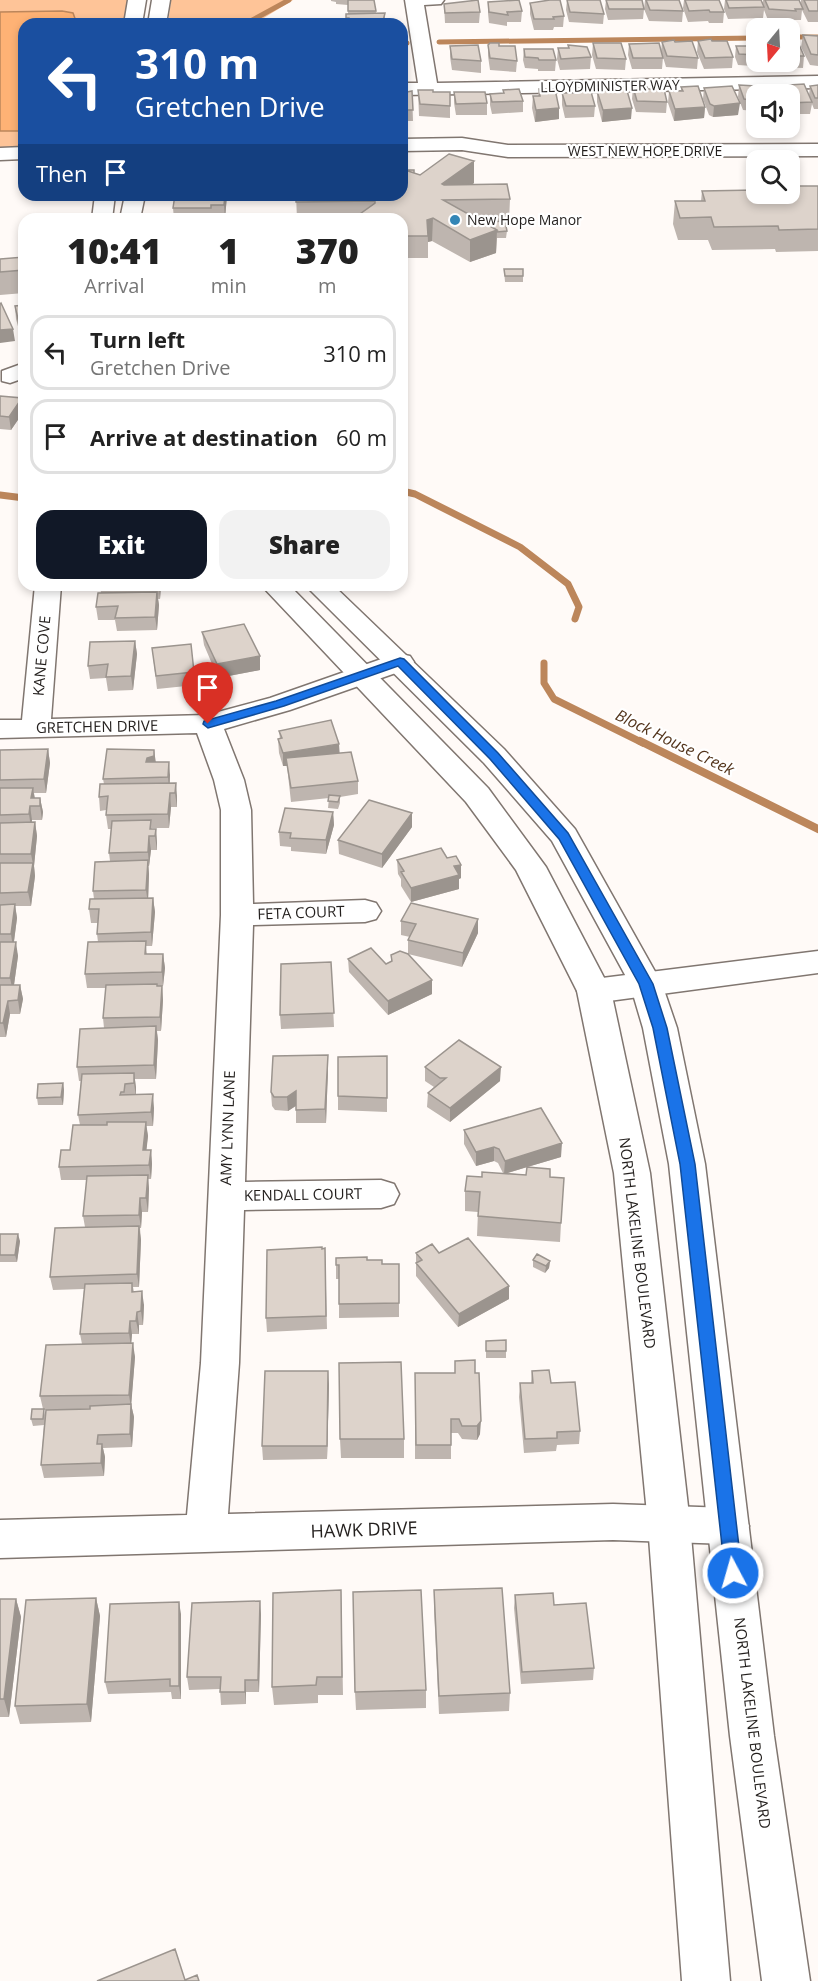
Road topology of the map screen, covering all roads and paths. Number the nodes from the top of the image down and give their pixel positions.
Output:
1 (137, 0) edge
2 (161, 0) edge
3 (414, 0) edge
4 (435, 0) edge
5 (134, 18) edge
6 (158, 18) edge
7 (818, 82) edge
8 (428, 88) junction
9 (408, 89) edge
10 (408, 145) edge
11 (818, 150) edge
12 (508, 151) junction
13 (18, 153) edge
14 (0, 154) edge
15 (408, 159) edge
16 (0, 166) edge
17 (18, 166) edge
18 (47, 591) edge
19 (280, 591) edge
20 (324, 591) edge
21 (400, 662) junction
22 (360, 675) junction
23 (208, 724) junction
24 (36, 728) junction
25 (0, 729) edge
26 (365, 911) dead end
27 (237, 915) junction
28 (818, 962) edge
29 (646, 984) junction
30 (594, 991) junction
31 (381, 1194) dead end
32 (225, 1196) junction
33 (669, 1524) junction
34 (728, 1526) junction
35 (206, 1535) junction
36 (0, 1539) edge
37 (706, 1981) edge
38 (786, 1981) edge

1 - 5 main road
2 - 6 main road
3 - 4 main road
3 - 8 main road
7 - 8 main road, LLOYDMINISTER WAY
8 - 9 main road, LLOYDMINISTER WAY
10 - 12 main road, WEST NEW HOPE DRIVE
11 - 12 main road, WEST NEW HOPE DRIVE
12 - 15 main road, WEST NEW HOPE DRIVE
13 - 14 main road
16 - 17 main road
18 - 24 main road, KANE COVE
19 - 22 main road, NORTH LAKELINE BOULEVARD
20 - 21 main road, NORTH LAKELINE BOULEVARD
21 - 22 main road, GRETCHEN DRIVE
21 - 29 main road, NORTH LAKELINE BOULEVARD
22 - 23 main road, GRETCHEN DRIVE
22 - 30 main road, NORTH LAKELINE BOULEVARD
23 - 24 main road, GRETCHEN DRIVE
23 - 27 main road, AMY LYNN LANE
24 - 25 main road, GRETCHEN DRIVE
26 - 27 main road, FETA COURT
27 - 32 main road, AMY LYNN LANE
28 - 29 main road
29 - 30 main road
29 - 34 main road, NORTH LAKELINE BOULEVARD
30 - 33 main road, NORTH LAKELINE BOULEVARD
31 - 32 main road, KENDALL COURT
32 - 35 main road, AMY LYNN LANE
33 - 34 main road, HAWK DRIVE
33 - 35 main road, HAWK DRIVE
33 - 37 main road, NORTH LAKELINE BOULEVARD
34 - 38 main road, NORTH LAKELINE BOULEVARD
35 - 36 main road, HAWK DRIVE

